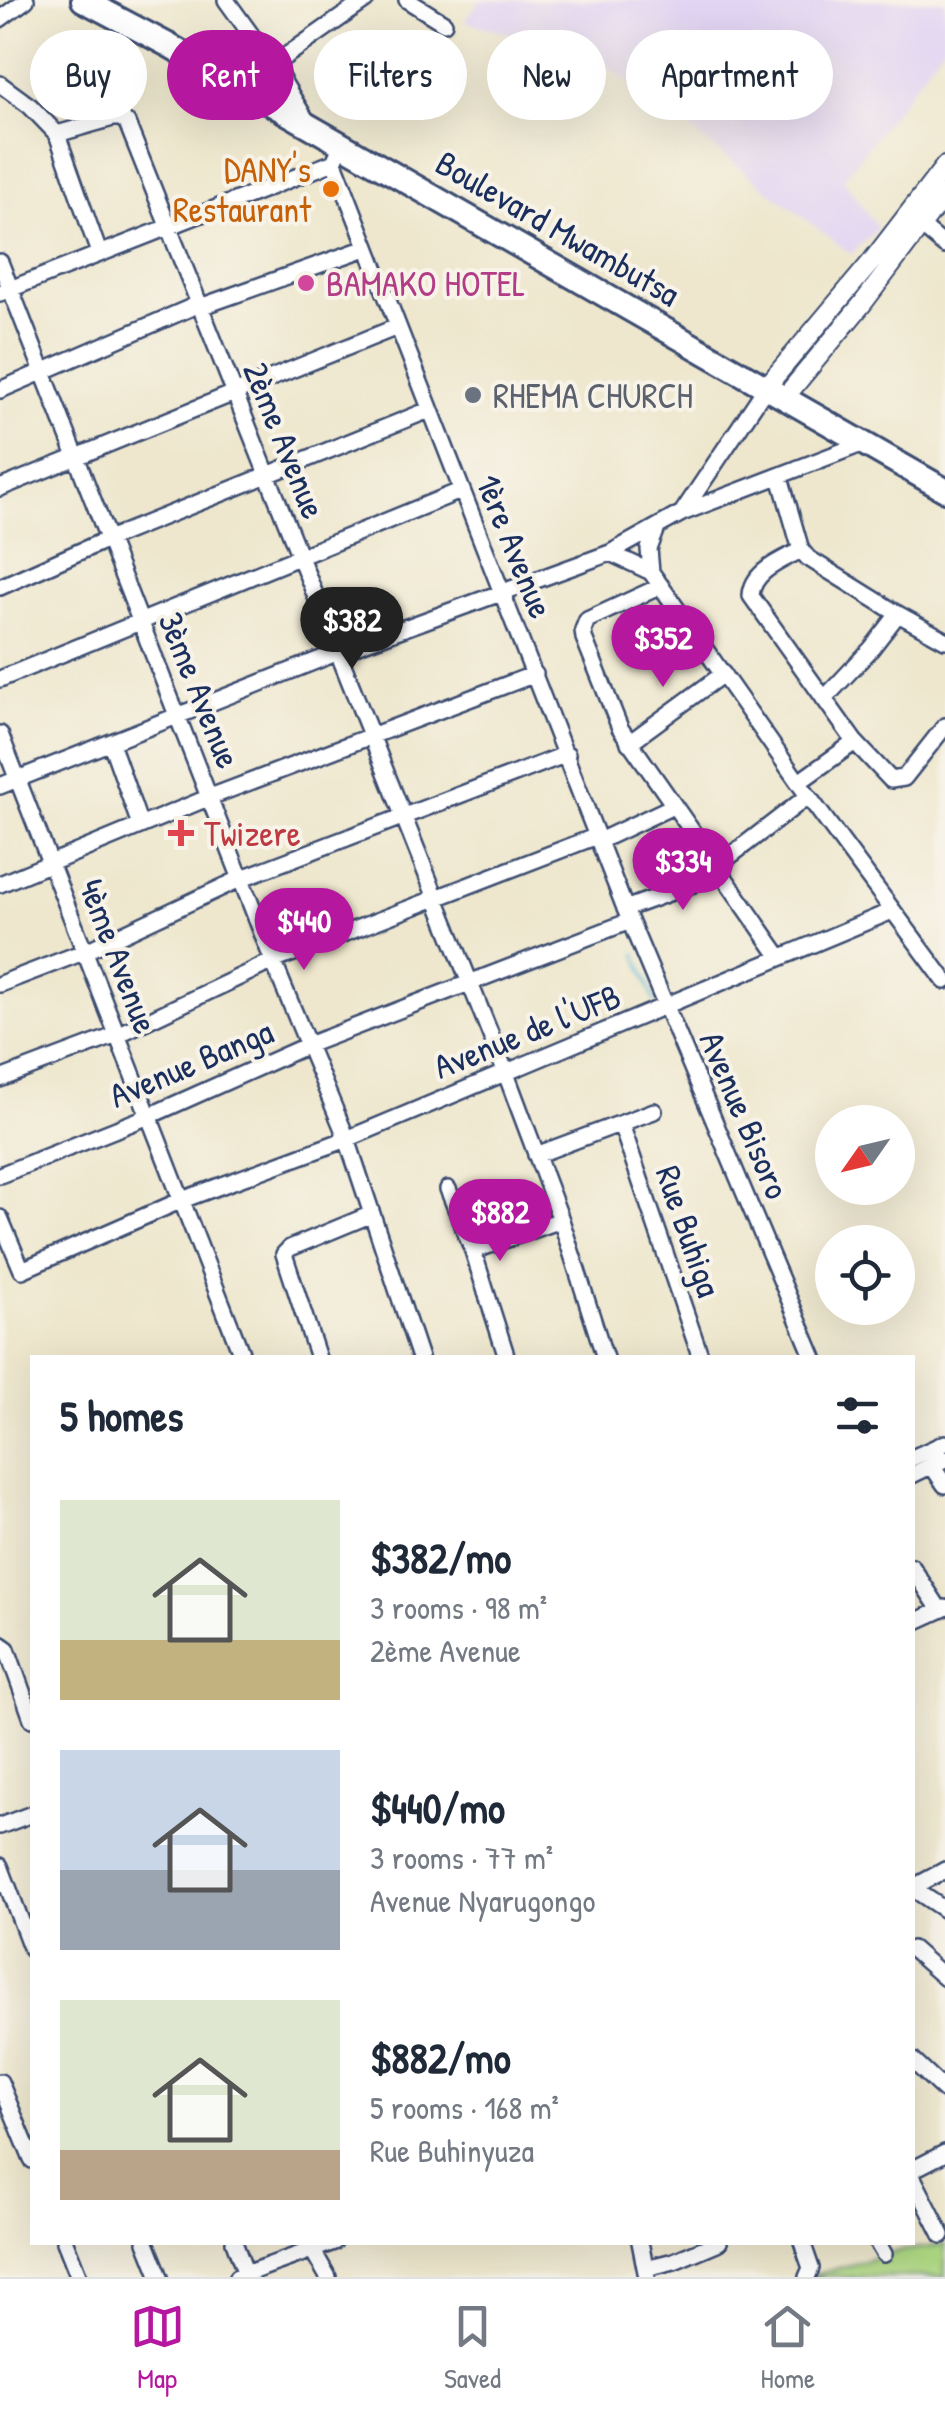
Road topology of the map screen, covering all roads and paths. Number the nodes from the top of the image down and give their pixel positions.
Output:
1 (26, 0) edge
2 (83, 0) edge
3 (226, 0) edge
4 (366, 0) edge
5 (408, 0) edge
6 (0, 18) edge
7 (444, 23) dead end
8 (248, 30) edge
9 (294, 50) edge
10 (0, 84) edge
11 (294, 100) edge
12 (310, 126) junction
13 (58, 134) junction
14 (338, 153) junction
15 (945, 166) edge
16 (945, 194) edge
17 (169, 225) junction
18 (920, 226) junction
19 (945, 246) edge
20 (366, 248) junction
21 (99, 253) junction
22 (0, 262) edge
23 (5, 292) edge
24 (200, 306) junction
25 (397, 327) junction
26 (42, 371) junction
27 (0, 390) edge
28 (234, 392) junction
29 (776, 392) junction
30 (429, 410) junction
31 (864, 444) junction
32 (75, 456) junction
33 (266, 474) junction
34 (780, 477) junction
35 (0, 488) edge
36 (945, 490) edge
37 (460, 491) junction
38 (682, 514) junction
39 (657, 528) junction
40 (108, 539) junction
41 (802, 550) junction
42 (610, 553) junction
43 (299, 555) junction
44 (656, 579) junction
45 (0, 586) edge
46 (500, 593) junction
47 (898, 614) junction
48 (140, 622) junction
49 (945, 640) edge
50 (336, 653) junction
51 (535, 674) junction
52 (722, 674) junction
53 (0, 679) edge
54 (824, 699) junction
55 (180, 717) junction
56 (945, 726) edge
57 (0, 734) edge
58 (369, 736) junction
59 (111, 742) junction
60 (629, 742) junction
61 (855, 742) junction
62 (567, 754) junction
63 (18, 778) junction
64 (0, 786) edge
65 (804, 789) junction
66 (210, 796) junction
67 (673, 806) junction
68 (402, 816) junction
69 (140, 825) junction
70 (598, 838) junction
71 (50, 862) junction
72 (718, 867) junction
73 (242, 878) junction
74 (0, 884) edge
75 (435, 898) junction
76 (892, 911) junction
77 (628, 915) junction
78 (86, 952) junction
79 (780, 957) junction
80 (273, 961) junction
81 (945, 982) edge
82 (468, 983) junction
83 (0, 984) edge
84 (668, 1006) junction
85 (117, 1034) junction
86 (308, 1045) junction
87 (506, 1071) junction
88 (0, 1079) edge
89 (654, 1111) dead end
90 (149, 1116) junction
91 (621, 1124) junction
92 (347, 1140) junction
93 (536, 1154) junction
94 (0, 1175) edge
95 (448, 1188) dead end
96 (182, 1200) junction
97 (372, 1214) junction
98 (0, 1218) edge
99 (560, 1220) junction
100 (472, 1251) junction
101 (242, 1355) edge
102 (317, 1355) edge
103 (419, 1355) edge
104 (506, 1355) edge
105 (604, 1355) edge
106 (700, 1355) edge
107 (813, 1355) edge
108 (945, 1443) edge
109 (915, 1457) edge
110 (938, 1463) edge
111 (945, 1485) edge
112 (915, 1571) edge
113 (943, 1609) edge
114 (915, 1622) edge
115 (1, 1644) edge
116 (30, 1714) edge
117 (30, 1815) edge
118 (0, 1826) edge
119 (0, 1866) edge
120 (945, 1870) edge
121 (915, 1887) edge
122 (915, 1889) edge
123 (945, 1910) edge
124 (30, 1945) edge
125 (915, 1952) edge
126 (945, 1978) edge
127 (915, 2063) edge
128 (0, 2082) edge
129 (945, 2091) edge
130 (945, 2152) edge
131 (30, 2155) edge
132 (915, 2171) edge
133 (915, 2179) edge
134 (942, 2235) dead end
135 (67, 2245) edge
136 (147, 2245) edge
137 (235, 2245) edge
138 (641, 2245) edge
139 (712, 2245) edge
140 (803, 2245) edge
141 (323, 2247) edge
142 (646, 2272) edge
143 (243, 2276) edge
144 (79, 2277) edge
145 (160, 2277) edge
146 (328, 2277) edge
147 (807, 2277) edge

1 - 6 street
2 - 12 highway, Boulevard Mwambutsa
3 - 8 street
4 - 9 street
5 - 7 street
10 - 13 street
11 - 12 street
12 - 14 highway, Boulevard Mwambutsa
13 - 17 street, 2ème Avenue
13 - 21 street
14 - 17 street
14 - 20 street, 1ère Avenue
14 - 29 highway, Boulevard Mwambutsa
15 - 29 main road
16 - 18 main road
17 - 21 street
17 - 24 street, 2ème Avenue
18 - 19 street
18 - 29 main road
20 - 24 street
20 - 25 street, 1ère Avenue
21 - 23 street
22 - 23 street, 3ème Avenue
23 - 26 street, 3ème Avenue
24 - 26 street
24 - 28 street, 2ème Avenue
25 - 28 street
25 - 30 street, 1ère Avenue
26 - 27 street
26 - 32 street, 3ème Avenue
28 - 32 street
28 - 33 street, 2ème Avenue
29 - 31 highway, Boulevard Mwambutsa
29 - 38 street
30 - 33 street
30 - 37 street, 1ère Avenue
31 - 34 street
31 - 36 highway, Boulevard Mwambutsa
32 - 35 street
32 - 40 street, 3ème Avenue
33 - 40 street
33 - 43 street, 2ème Avenue
34 - 38 street
34 - 41 street
37 - 43 street
37 - 46 street, 1ère Avenue
38 - 39 street
39 - 42 street
39 - 44 street
40 - 45 street
40 - 48 street, 3ème Avenue
41 - 47 street
41 - 54 street
42 - 44 street
42 - 46 street
43 - 48 street
43 - 50 street, 2ème Avenue
44 - 52 street
44 - 60 street
46 - 50 street
46 - 51 street, 1ère Avenue
47 - 49 street
47 - 54 street
48 - 53 street
48 - 55 street, 3ème Avenue
50 - 55 street
50 - 58 street, 2ème Avenue
51 - 58 street
51 - 62 street, 1ère Avenue
52 - 60 street
52 - 65 street
54 - 61 street
55 - 59 street
55 - 66 street, 3ème Avenue
56 - 61 street
57 - 63 street, 4ème Avenue
58 - 66 street
58 - 68 street, 2ème Avenue
59 - 63 street
59 - 69 street
60 - 67 street
61 - 65 street, Avenue Banga
62 - 68 street
62 - 70 street, 1ère Avenue
63 - 64 street
63 - 71 street, 4ème Avenue
65 - 72 street, Avenue Banga
65 - 76 street
66 - 69 street
66 - 73 street, 3ème Avenue
67 - 70 street
67 - 72 street
68 - 73 street
68 - 75 street, 2ème Avenue
69 - 71 street
70 - 75 street
70 - 77 street, 1ère Avenue
71 - 74 street
71 - 78 street, 4ème Avenue
72 - 77 street, Avenue Banga
72 - 79 street
73 - 78 street
73 - 80 street, 3ème Avenue
75 - 80 street
75 - 82 street, 2ème Avenue
76 - 79 street, Avenue de l'UFB
76 - 81 street
77 - 82 street, Avenue Banga
77 - 84 street, 1ère Avenue
78 - 83 street
78 - 85 street, 4ème Avenue
79 - 84 street, Avenue de l'UFB
80 - 85 street
80 - 86 street, 3ème Avenue
82 - 86 street, Avenue Banga
82 - 87 street, 2ème Avenue
84 - 87 street, Avenue de l'UFB
84 - 107 street, Avenue Bisoro
85 - 88 street
85 - 90 street, 4ème Avenue
86 - 90 street, Avenue Banga
86 - 92 street, 3ème Avenue
87 - 92 street, Avenue de l'UFB
87 - 93 street, 2ème Avenue
89 - 91 street
90 - 94 street, Avenue Banga
90 - 96 street, 4ème Avenue
91 - 93 street
91 - 106 street, Rue Buhiga
92 - 96 street, Avenue de l'UFB
92 - 97 street, 3ème Avenue
93 - 99 street, 2ème Avenue
95 - 100 street
96 - 98 street, Avenue de l'UFB
96 - 101 street, 4ème Avenue
97 - 102 street
97 - 103 street, 3ème Avenue
99 - 100 street
99 - 105 street, 2ème Avenue
100 - 104 street
108 - 109 street
110 - 111 street
112 - 113 street
113 - 114 street
115 - 116 street
117 - 118 street
119 - 124 street
120 - 121 street
122 - 123 street
125 - 126 street
127 - 129 street
128 - 131 street
130 - 132 street
133 - 134 street
135 - 144 street
136 - 145 street
137 - 143 street
138 - 142 street
139 - 142 street
140 - 147 street
141 - 143 street
141 - 146 street

